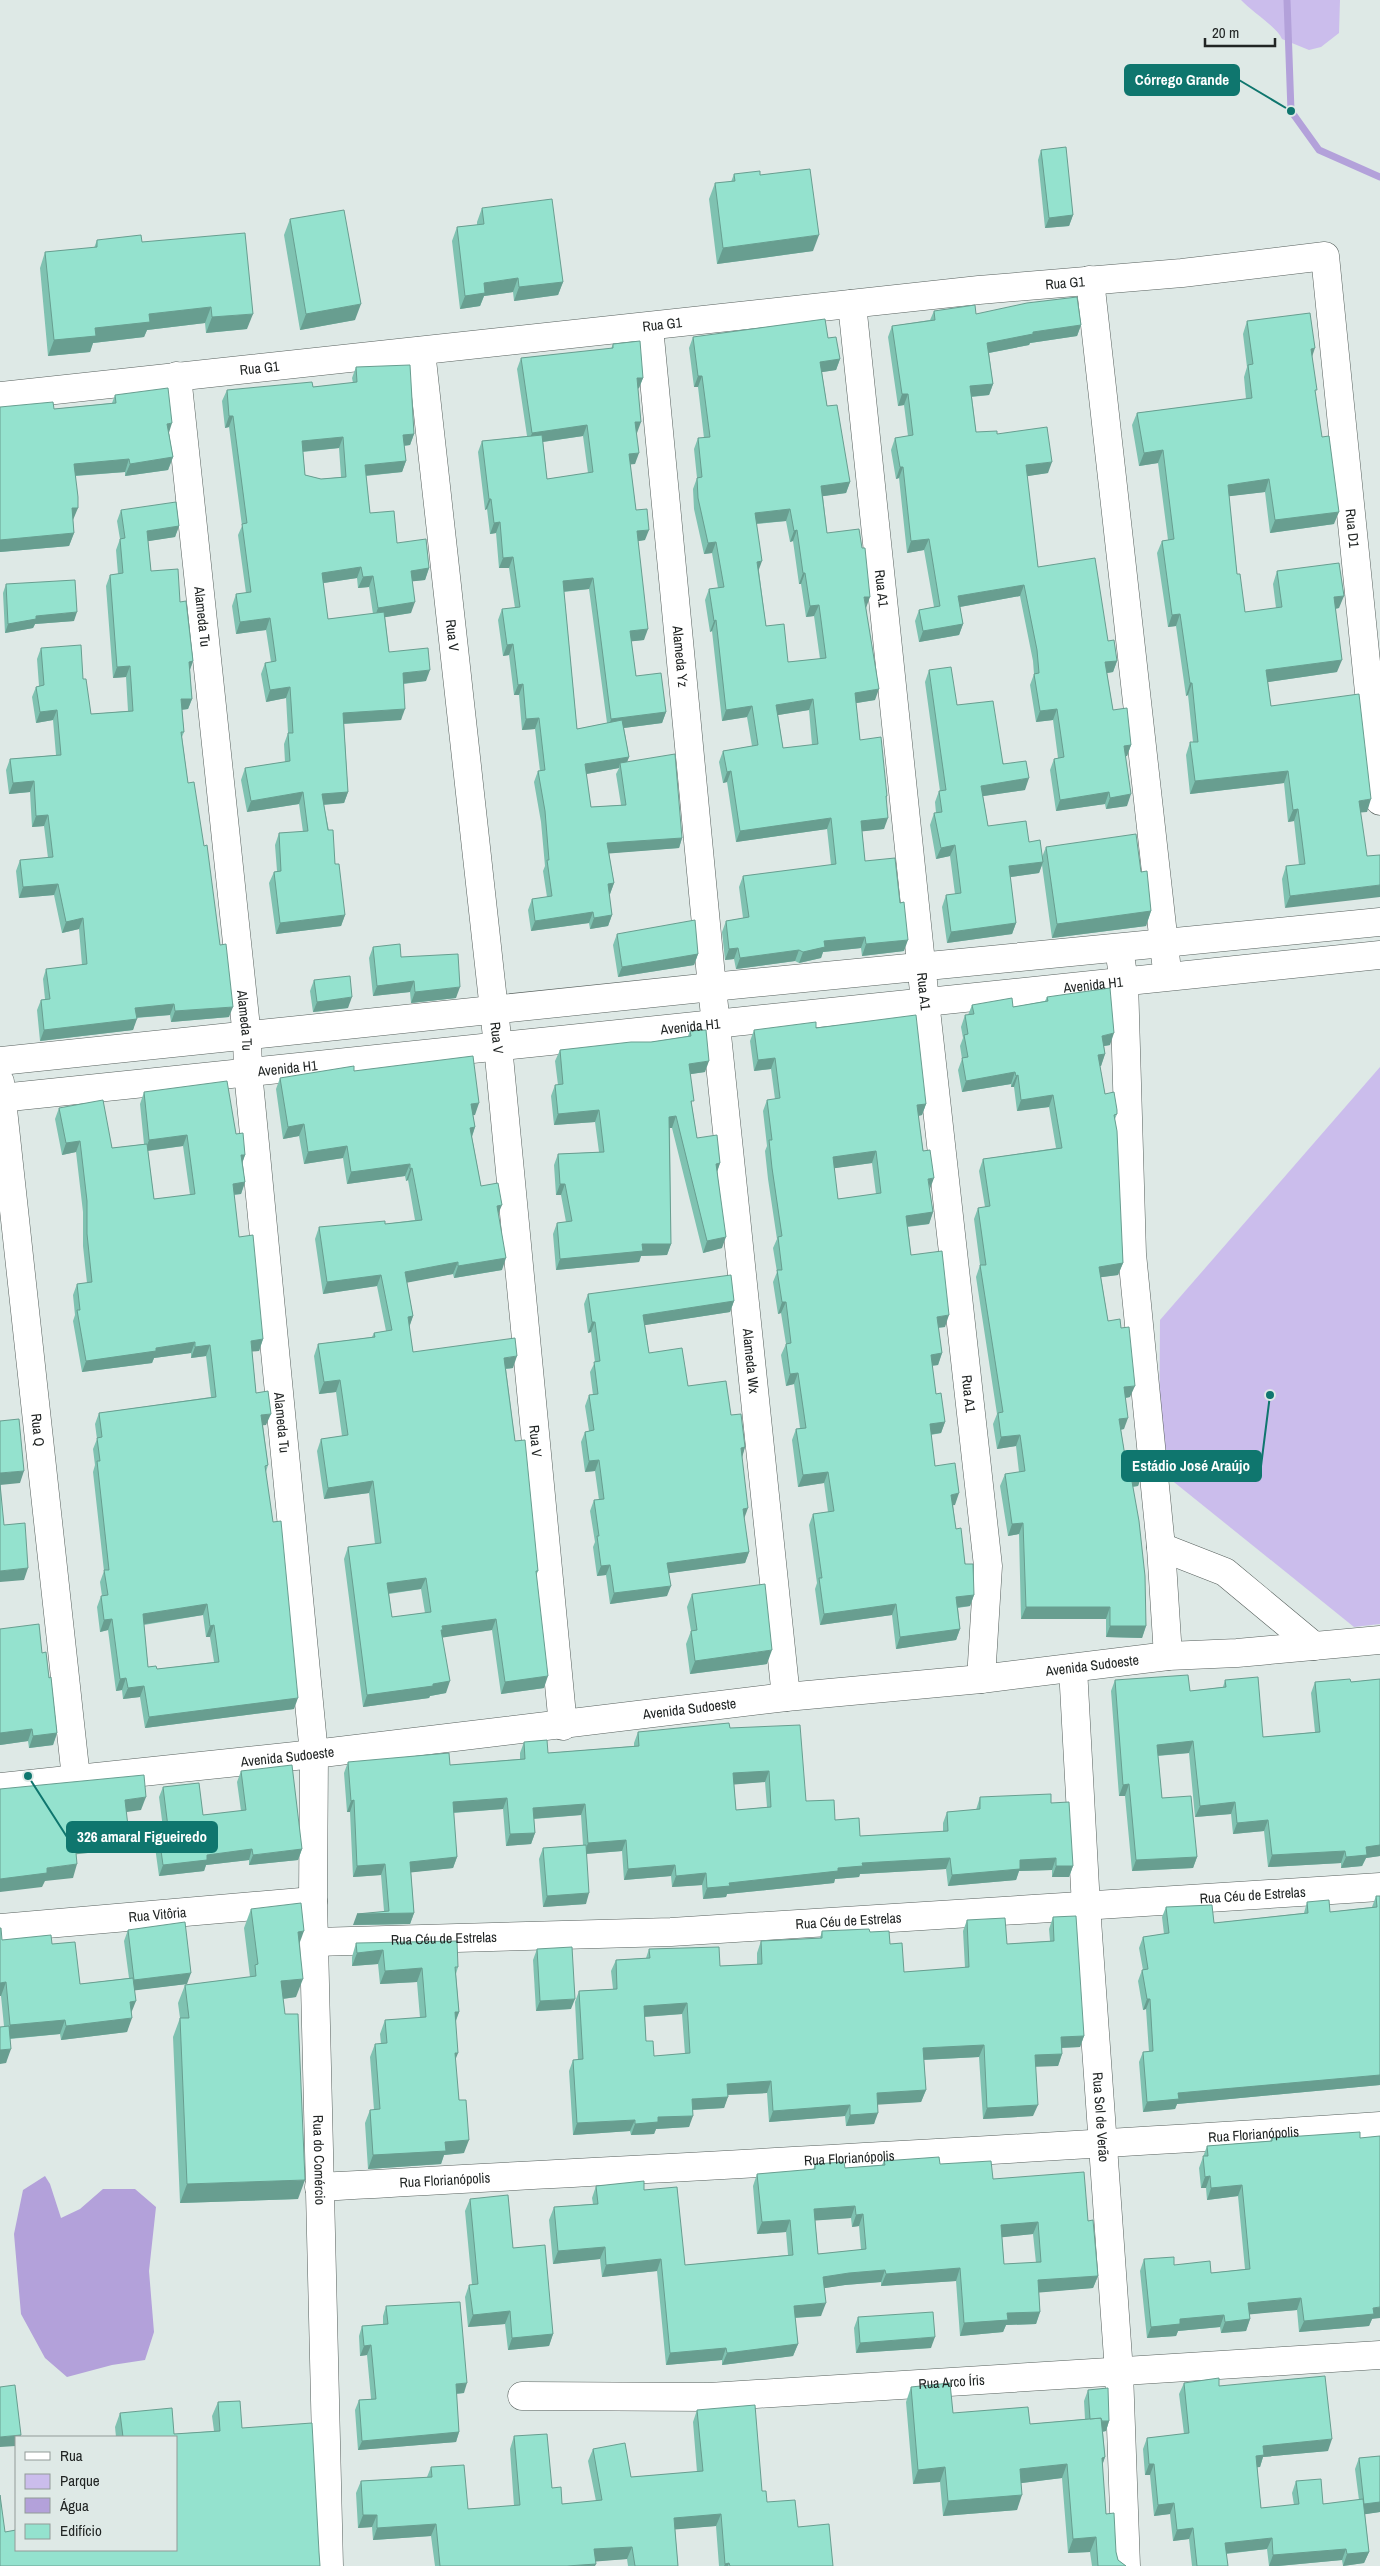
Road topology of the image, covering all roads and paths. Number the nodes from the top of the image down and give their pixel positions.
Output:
1 (1325, 256) joint
2 (1090, 280) junction
3 (852, 304) junction
4 (649, 327) junction
5 (422, 350) junction
6 (177, 376) junction
7 (0, 396) edge
8 (1380, 801) edge
9 (1380, 922) edge
10 (1164, 943) junction
11 (1119, 949) junction
12 (1380, 955) edge
13 (922, 966) junction
14 (1167, 979) junction
15 (1124, 981) junction
16 (712, 987) junction
17 (925, 1001) junction
18 (493, 1010) junction
19 (716, 1025) junction
20 (247, 1036) junction
21 (498, 1046) junction
22 (0, 1061) edge
23 (248, 1072) junction
24 (1, 1093) edge
25 (1161, 1547) junction
26 (1380, 1640) edge
27 (1314, 1646) junction
28 (1168, 1656) junction
29 (1072, 1668) junction
30 (980, 1679) junction
31 (786, 1697) junction
32 (562, 1726) junction
33 (314, 1754) junction
34 (76, 1778) junction
35 (0, 1787) edge
36 (1380, 1888) edge
37 (313, 1900) junction
38 (1086, 1906) junction
39 (0, 1928) edge
40 (316, 1942) junction
41 (1380, 2126) edge
42 (1103, 2145) junction
43 (320, 2187) junction
44 (1380, 2355) edge
45 (1119, 2372) junction
46 (522, 2396) dead end
47 (330, 2566) edge
48 (1126, 2566) edge

1 - 2 street, Rua G1
1 - 8 street, Rua D1
2 - 3 street, Rua G1
2 - 10 street
3 - 4 street, Rua G1
3 - 13 street, Rua A1
4 - 5 street, Rua G1
4 - 16 street, Alameda Yz
5 - 6 street, Rua G1
5 - 18 street, Rua V
6 - 7 street, Rua G1
6 - 20 street, Alameda Tu
9 - 10 street
10 - 11 street
10 - 14 street
11 - 13 street
11 - 15 street
12 - 14 street, Avenida H1
13 - 16 street
13 - 17 street, Rua A1
14 - 15 street, Avenida H1
15 - 17 street, Avenida H1
15 - 25 street
16 - 18 street
16 - 19 street, Alameda Yz
17 - 19 street, Avenida H1
17 - 30 street, Rua A1
18 - 20 street
18 - 21 street, Rua V
19 - 21 street, Avenida H1
19 - 31 street, Alameda Wx
20 - 22 street
20 - 23 street, Alameda Tu
21 - 23 street, Avenida H1
21 - 32 street, Rua V
23 - 24 street, Avenida H1
23 - 33 street, Alameda Tu
24 - 34 street, Rua Q
25 - 27 street
25 - 28 street
26 - 27 street, Avenida Sudoeste
27 - 28 street, Avenida Sudoeste
28 - 29 street, Avenida Sudoeste
29 - 30 street, Avenida Sudoeste
29 - 38 street, Rua Sol de Verão
30 - 31 street, Avenida Sudoeste
31 - 32 street, Avenida Sudoeste
32 - 33 street, Avenida Sudoeste
33 - 34 street, Avenida Sudoeste
33 - 37 street, Rua do Comércio
34 - 35 street, Avenida Sudoeste
36 - 38 street, Rua Céu de Estrelas
37 - 39 street, Rua Vitôria
37 - 40 street, Rua do Comércio
38 - 40 street, Rua Céu de Estrelas
38 - 42 street, Rua Sol de Verão
40 - 43 street, Rua do Comércio
41 - 42 street, Rua Florianópolis
42 - 43 street, Rua Florianópolis
42 - 45 street, Rua Sol de Verão
43 - 47 street, Rua do Comércio
44 - 45 street, Rua Arco Íris
45 - 46 street, Rua Arco Íris
45 - 48 street, Rua Sol de Verão

